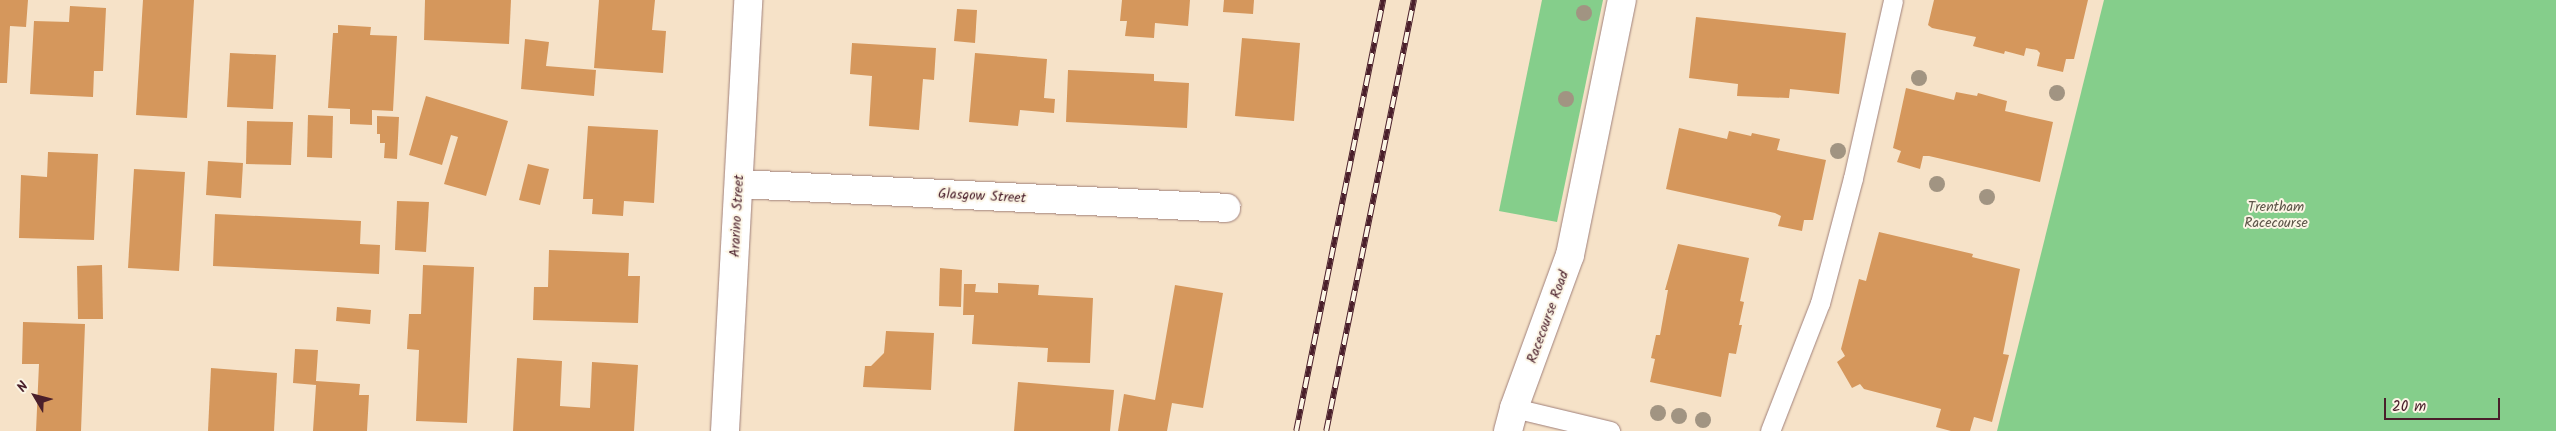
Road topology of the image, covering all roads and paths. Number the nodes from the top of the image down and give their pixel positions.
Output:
1 (748, 0) edge
2 (1622, 0) edge
3 (1893, 0) edge
4 (739, 184) junction
5 (1226, 208) dead end
6 (1511, 419) edge
7 (725, 431) edge
8 (1610, 431) edge
9 (1770, 431) edge

1 - 4 street, Ararino Street
2 - 6 street, Racecourse Road
3 - 9 lane
4 - 5 street, Glasgow Street
4 - 7 street, Ararino Street
6 - 8 lane

